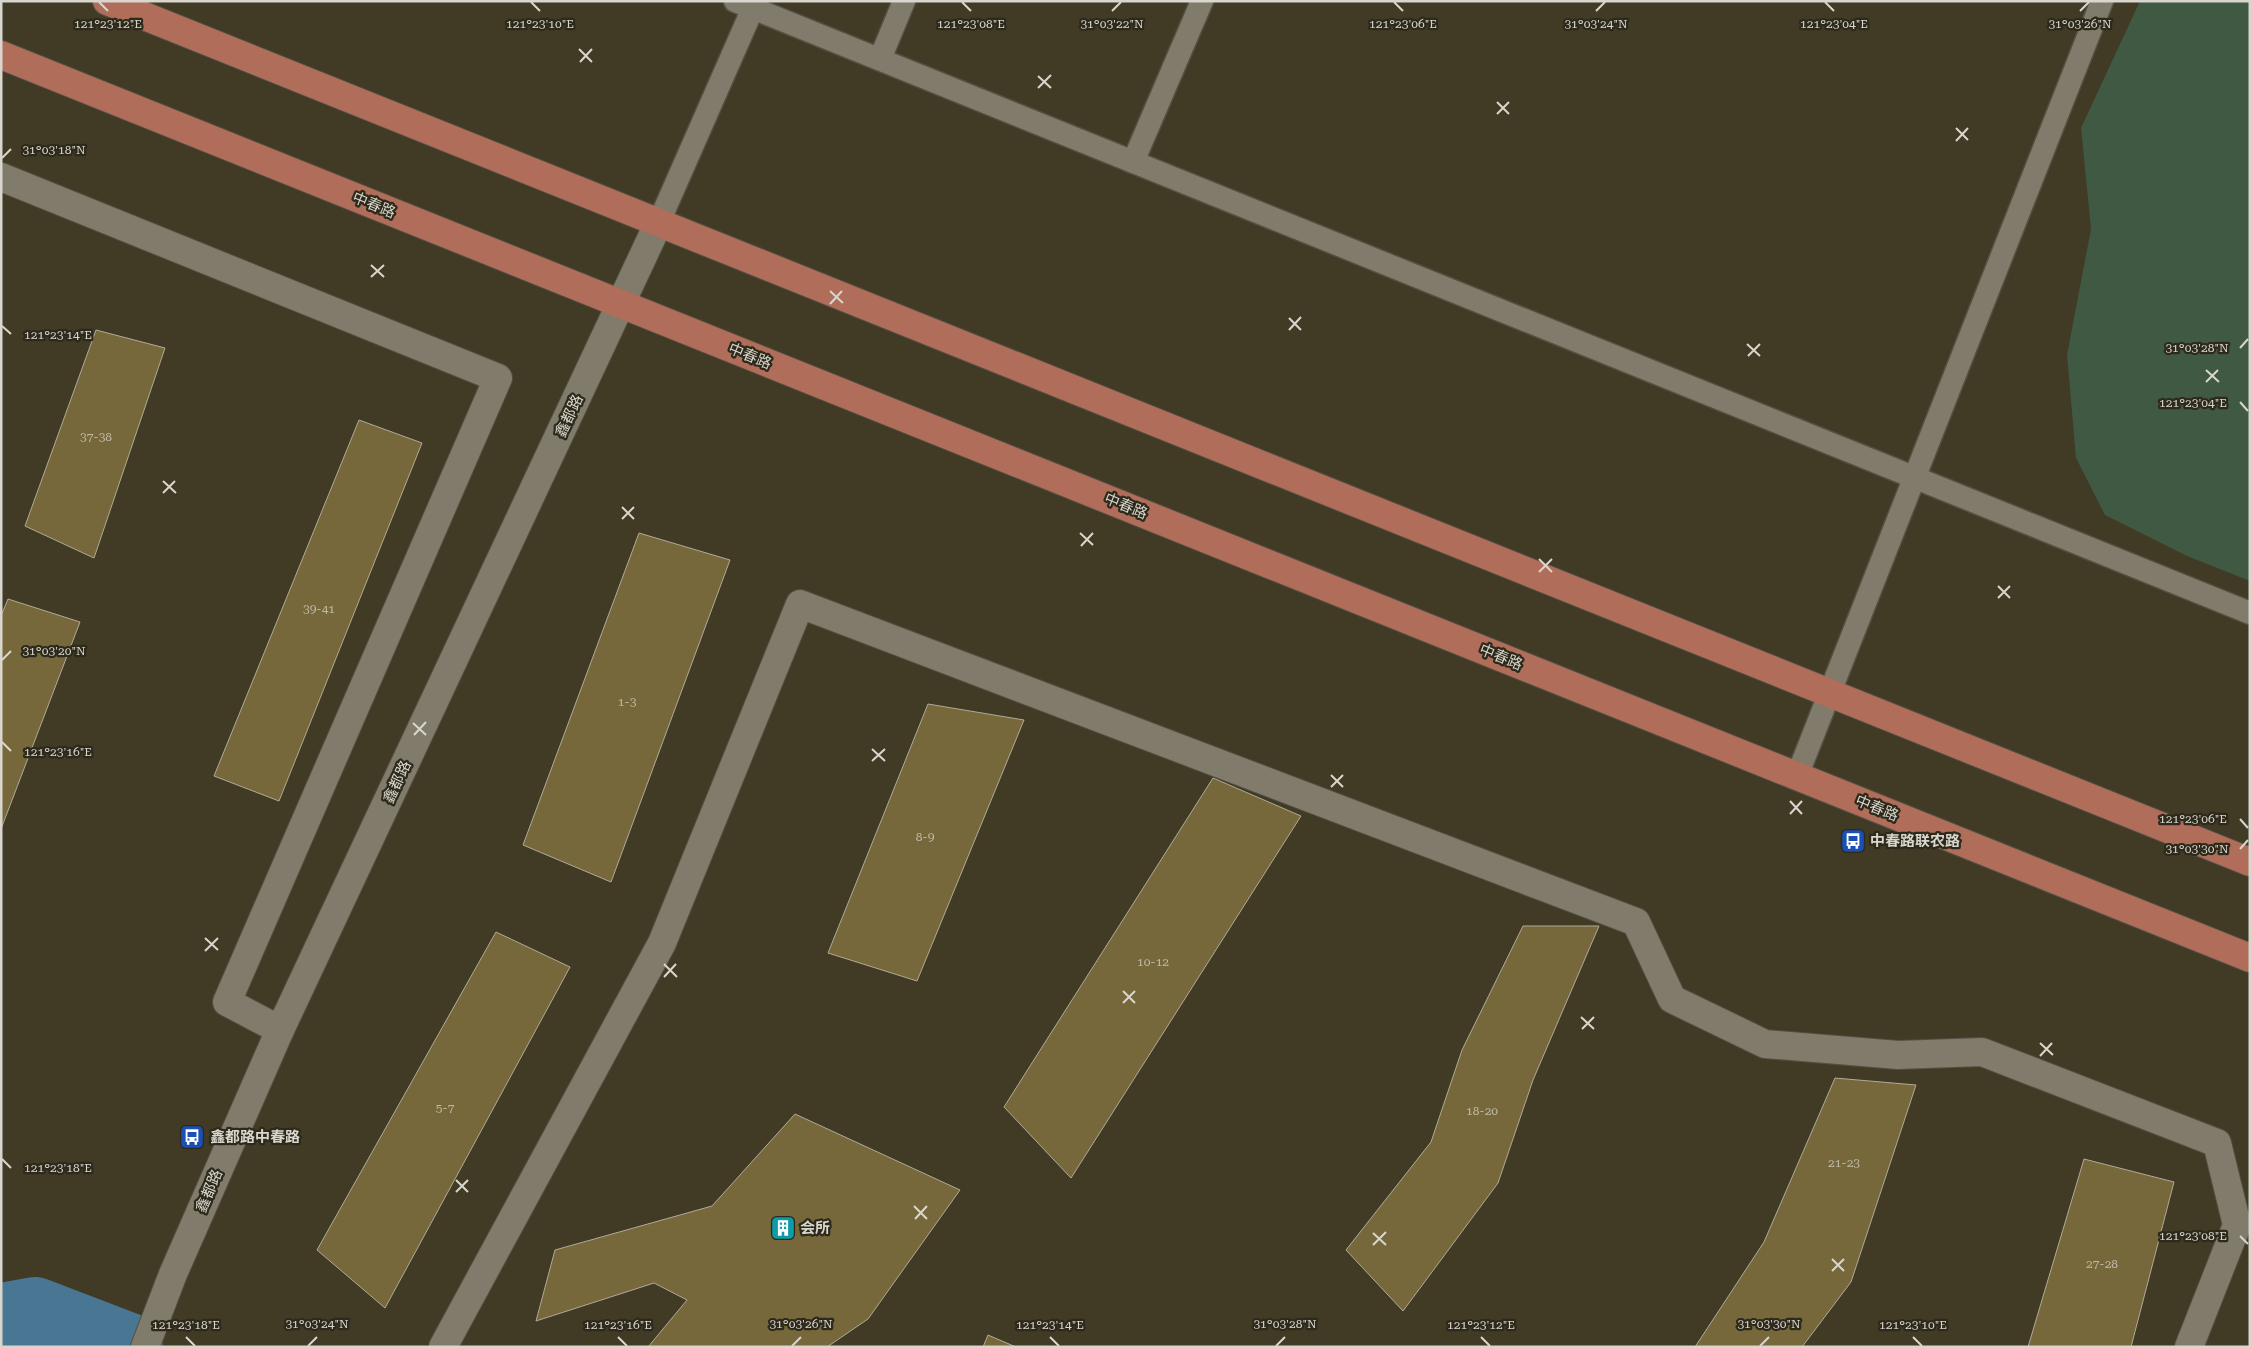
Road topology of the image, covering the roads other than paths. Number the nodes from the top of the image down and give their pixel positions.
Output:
1 (107, 1) edge
2 (904, 1) edge
3 (1202, 1) edge
4 (2102, 1) edge
5 (744, 5) edge
6 (1, 55) edge
7 (880, 59) junction
8 (1133, 162) junction
9 (1, 177) edge
10 (659, 222) junction
11 (621, 304) junction
12 (1916, 477) junction
13 (2250, 613) edge
14 (1831, 694) junction
15 (1798, 776) junction
16 (2250, 862) edge
17 (2250, 958) edge
18 (280, 1030) junction
19 (145, 1347) edge
20 (443, 1347) edge
21 (2189, 1347) edge

1 - 10 main road
2 - 7 lane
3 - 8 lane
4 - 12 lane
5 - 7 lane
5 - 10 lane
6 - 11 main road, 中春路
7 - 8 lane
8 - 12 lane
9 - 18 street
10 - 11 street, 鑫都路
10 - 14 main road
11 - 15 main road, 中春路
11 - 18 street, 鑫都路
12 - 13 lane
12 - 14 lane
14 - 15 lane
14 - 16 main road
15 - 17 main road, 中春路
18 - 19 street, 鑫都路
20 - 21 street

